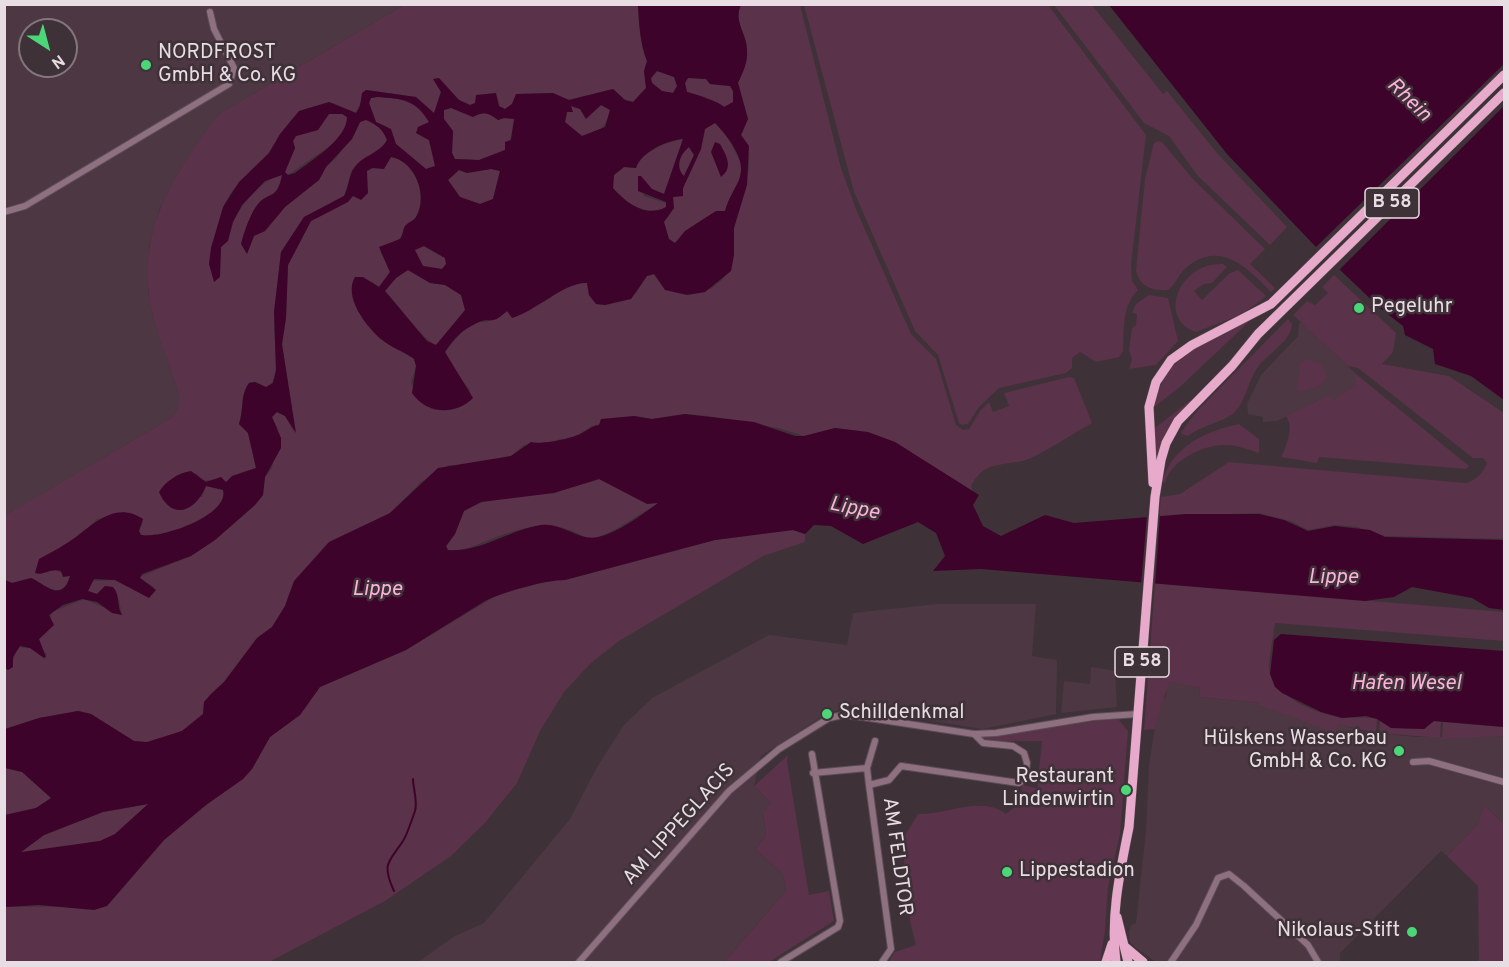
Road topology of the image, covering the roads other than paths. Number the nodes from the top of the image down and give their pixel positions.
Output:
1 (210, 12) dead end
2 (1504, 75) edge
3 (1504, 93) edge
4 (4, 212) edge
5 (1155, 497) junction
6 (1138, 714) junction
7 (974, 734) junction
8 (875, 741) dead end
9 (812, 754) dead end
10 (1413, 762) dead end
11 (867, 768) junction
12 (813, 773) junction
13 (1504, 782) edge
14 (869, 785) junction
15 (1116, 912) junction
16 (1113, 938) junction
17 (1124, 946) junction
18 (579, 963) edge
19 (781, 963) edge
20 (882, 963) edge
21 (1106, 963) edge
22 (1116, 963) edge
23 (1128, 963) edge
24 (1143, 963) edge
25 (1171, 963) edge
26 (1318, 963) edge

1 - 4 street
2 - 5 main road, B 58
3 - 5 main road, B 58
5 - 6 main road, B 58
6 - 7 street, AM LIPPEGLACIS
6 - 15 main road, B 58
7 - 14 street, AM FELDTOR
7 - 18 street, AM LIPPEGLACIS
8 - 11 street
9 - 12 street
10 - 13 street
11 - 12 street
11 - 14 street
12 - 19 street
14 - 20 street, AM FELDTOR
15 - 16 main road, B 58
15 - 17 main road, B 58
16 - 21 main road
16 - 22 main road, B 58
17 - 23 main road, B 58
17 - 24 main road
25 - 26 street

